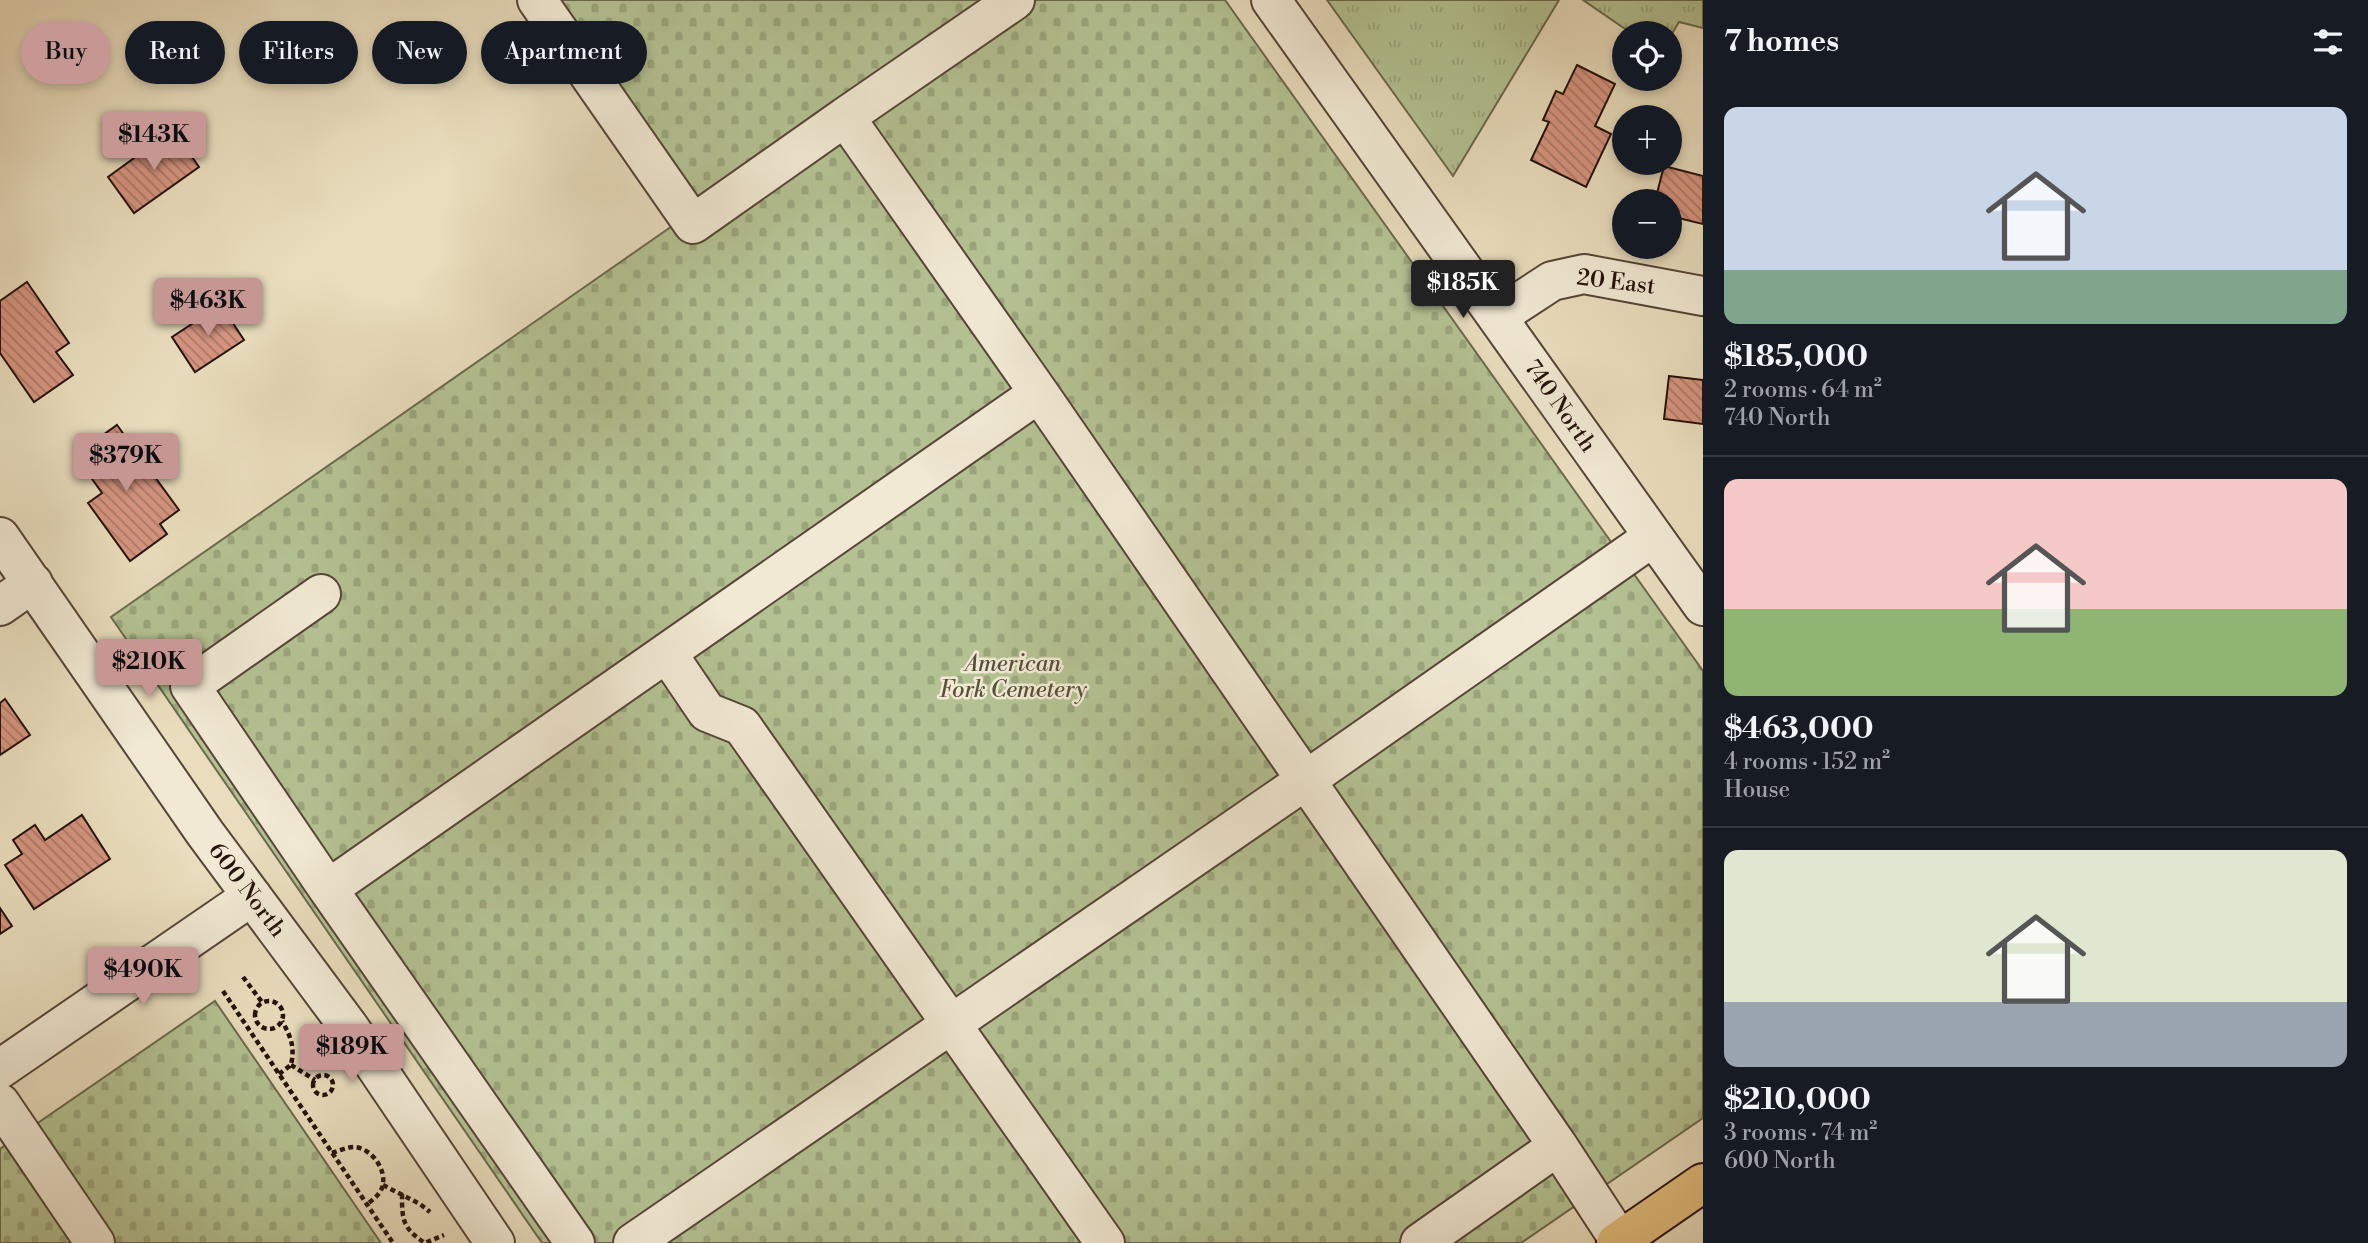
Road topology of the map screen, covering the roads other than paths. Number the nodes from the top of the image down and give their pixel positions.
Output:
1 (537, 0) edge
2 (1015, 0) edge
3 (1271, 0) edge
4 (845, 117) junction
5 (1703, 296) edge
6 (1497, 317) junction
7 (1039, 393) junction
8 (0, 537) edge
9 (1653, 537) junction
10 (33, 583) junction
11 (321, 594) dead end
12 (0, 606) edge
13 (1703, 606) edge
14 (667, 653) junction
15 (1306, 780) junction
16 (328, 889) junction
17 (252, 896) junction
18 (952, 1024) junction
19 (0, 1069) edge
20 (0, 1103) edge
21 (1558, 1146) junction
22 (1703, 1183) edge
23 (1618, 1242) edge
24 (95, 1243) edge
25 (495, 1243) edge
26 (575, 1243) edge
27 (634, 1243) edge
28 (1105, 1243) edge
29 (1420, 1243) edge

1 - 4 street
2 - 4 street
3 - 6 street, 740 North
4 - 7 street
5 - 6 street, 20 East
6 - 9 street, 740 North
7 - 14 street
7 - 15 street
8 - 10 street, 600 North
9 - 13 street, 740 North
9 - 15 street
10 - 12 street
10 - 17 street, 600 North
11 - 16 street
14 - 16 street
14 - 18 street
15 - 18 street
15 - 21 street
16 - 26 street
17 - 19 street
17 - 25 street, 600 North
18 - 27 street
18 - 28 street
20 - 24 street
21 - 23 street
21 - 29 street
22 - 23 main road

